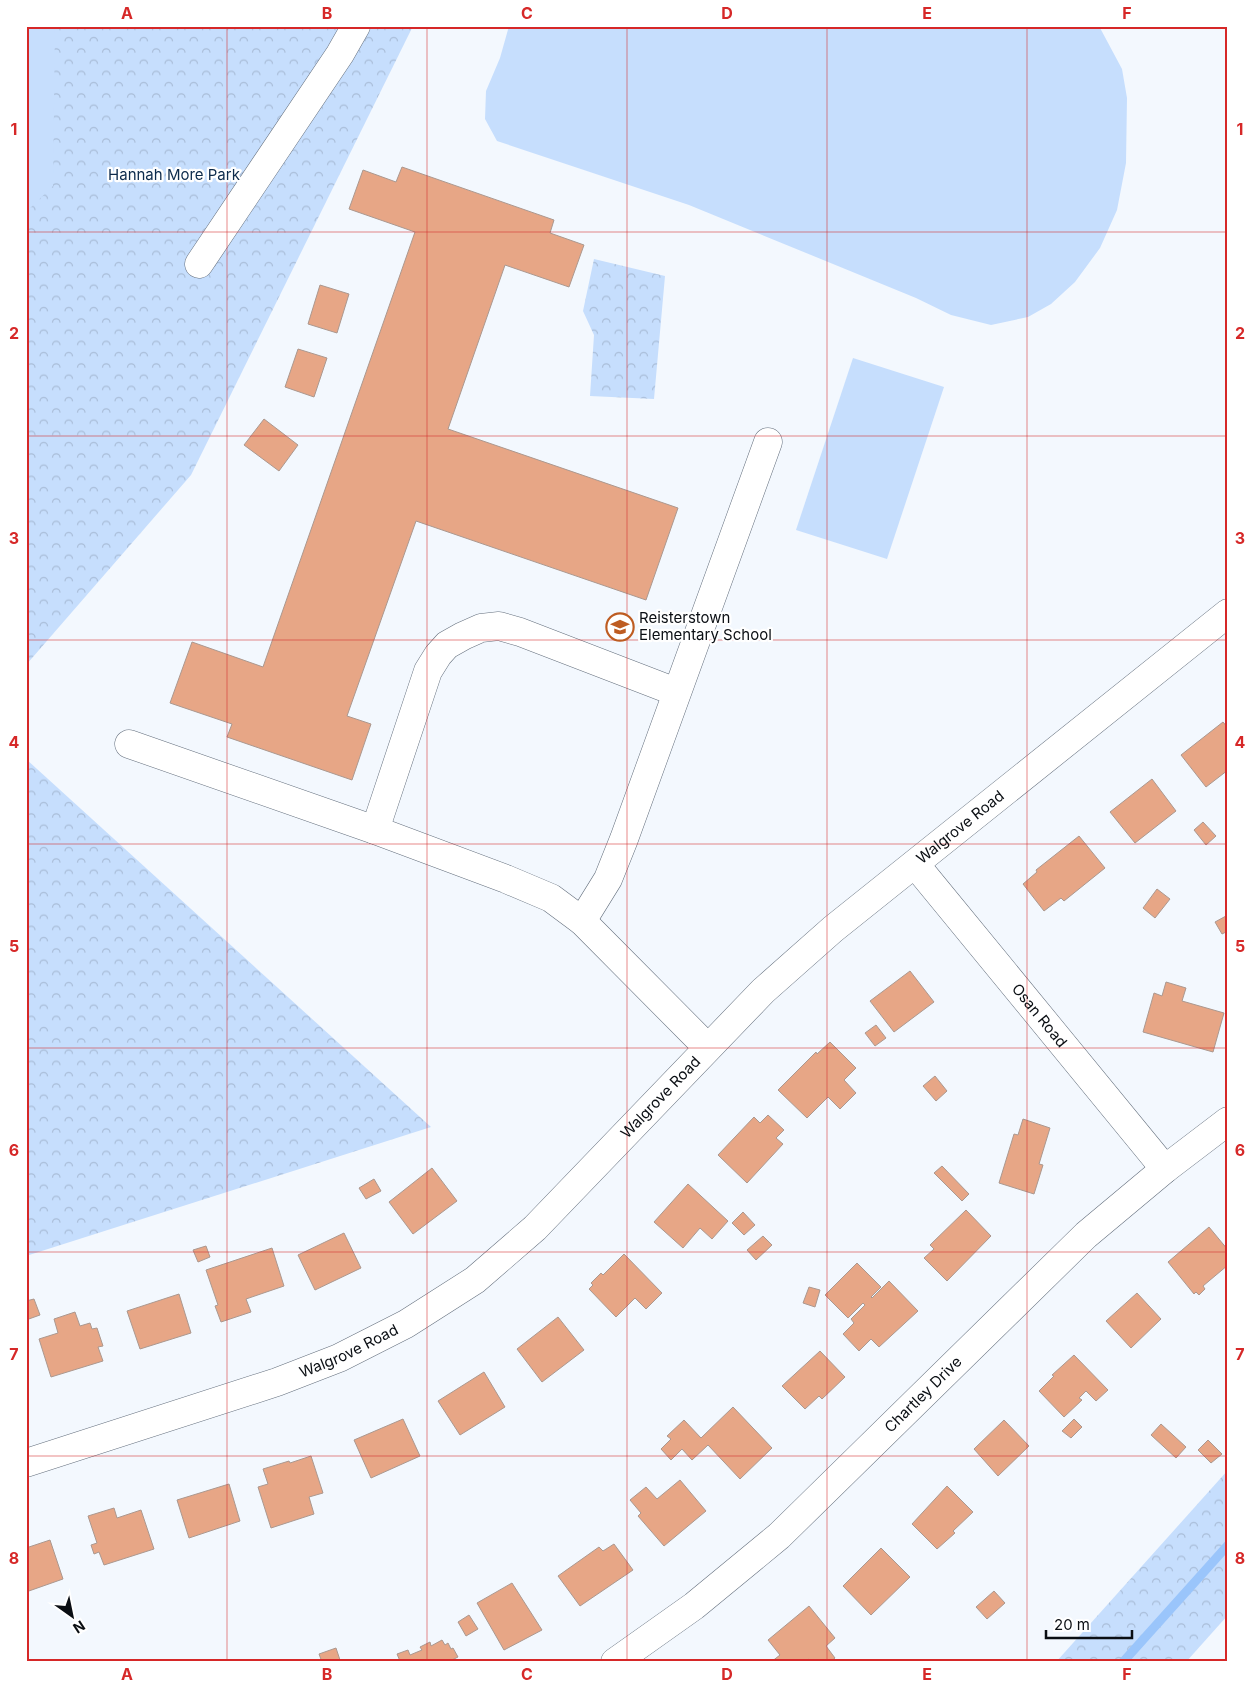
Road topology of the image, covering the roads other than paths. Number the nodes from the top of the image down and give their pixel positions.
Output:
1 (356, 26) edge
2 (199, 264) dead end
3 (768, 442) dead end
4 (1228, 613) edge
5 (676, 692) junction
6 (129, 744) dead end
7 (375, 830) junction
8 (915, 864) junction
9 (582, 921) junction
10 (707, 1047) junction
11 (1228, 1121) edge
12 (1165, 1169) junction
13 (26, 1463) edge
14 (614, 1662) edge

1 - 2 street
3 - 5 street
4 - 8 street, Walgrove Road
5 - 7 street
5 - 9 street
6 - 7 street
7 - 9 street
8 - 10 street, Walgrove Road
8 - 12 street, Osan Road
9 - 10 street
10 - 13 street, Walgrove Road
11 - 12 street, Chartley Drive
12 - 14 street, Chartley Drive

